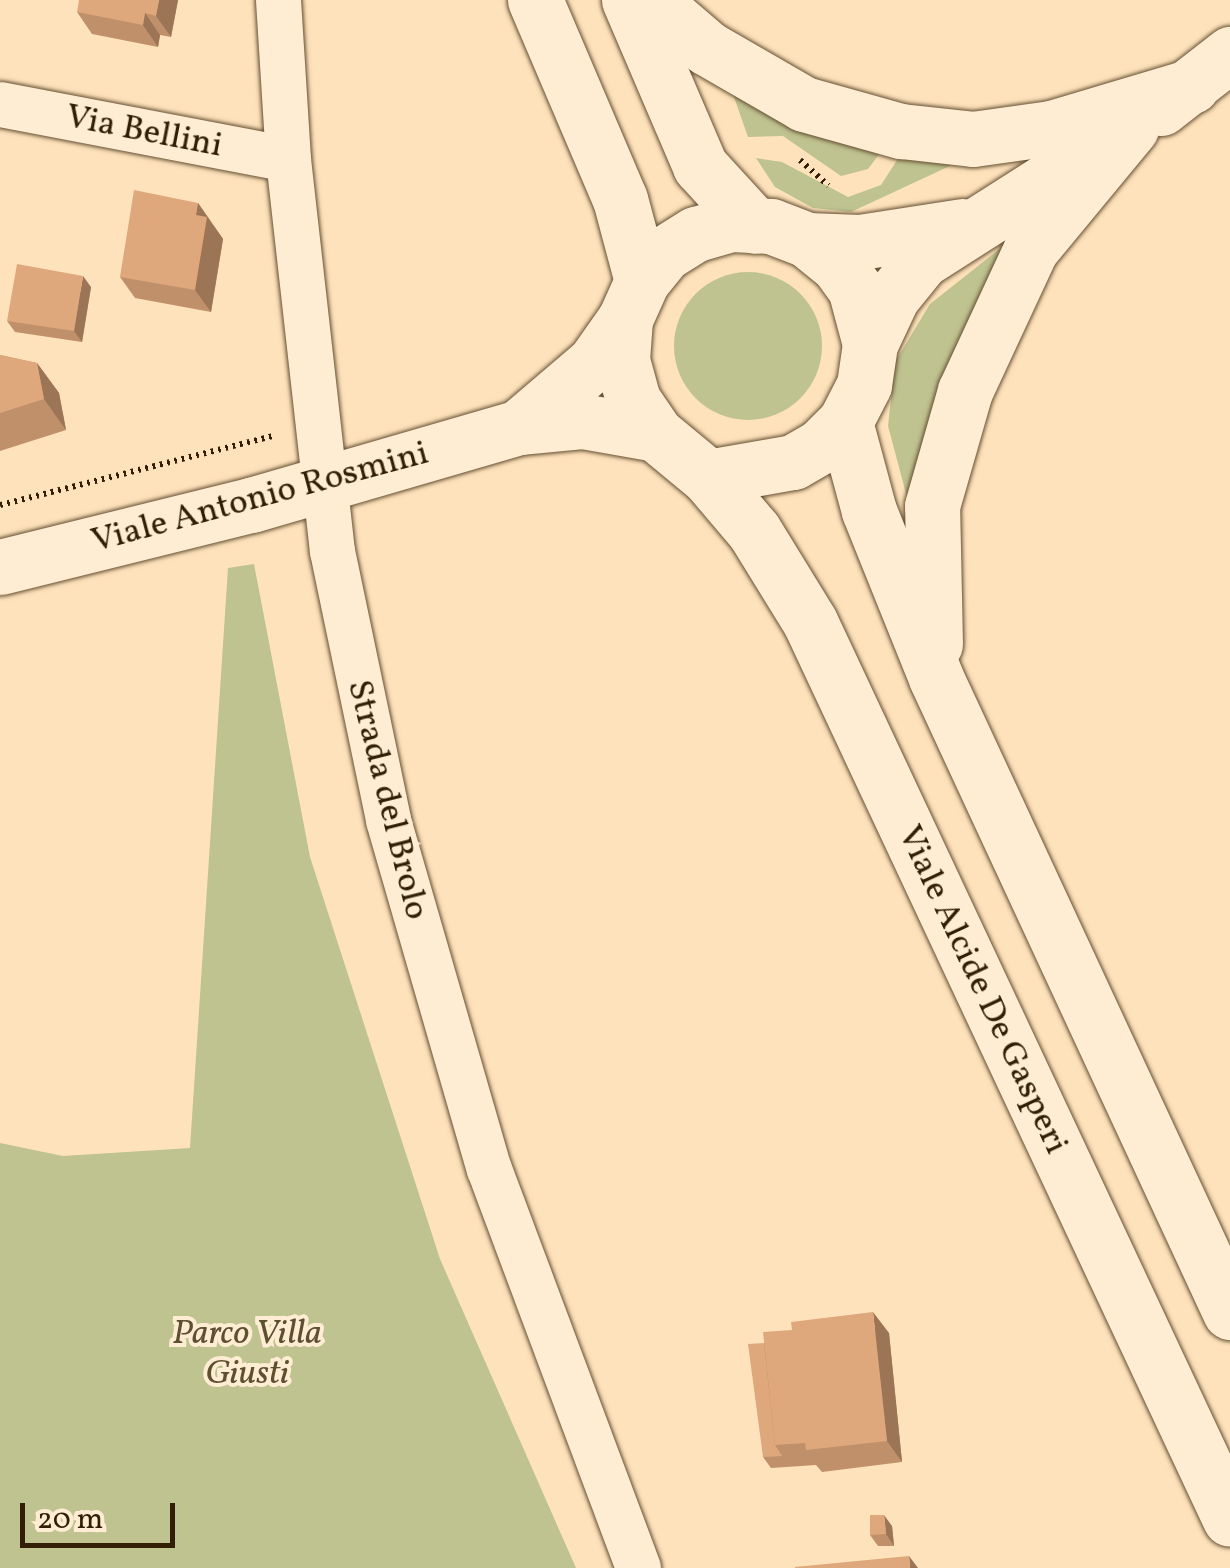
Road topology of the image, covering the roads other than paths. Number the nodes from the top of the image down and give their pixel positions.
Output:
1 (278, 0) edge
2 (535, 0) edge
3 (629, 0) edge
4 (651, 0) edge
5 (1211, 70) edge
6 (0, 104) edge
7 (1131, 128) junction
8 (288, 159) junction
9 (979, 222) junction
10 (755, 226) junction
11 (808, 240) junction
12 (633, 300) junction
13 (870, 344) junction
14 (845, 422) junction
15 (519, 427) junction
16 (656, 434) junction
17 (708, 478) junction
18 (325, 483) junction
19 (0, 567) edge
20 (936, 678) junction
21 (1230, 1312) edge
22 (1230, 1519) edge
23 (638, 1568) edge

1 - 8 street, Strada del Brolo
2 - 12 main road, Viale Alcide De Gasperi
3 - 10 main road
4 - 5 main road
5 - 7 main road
6 - 8 street, Via Bellini
7 - 9 main road
7 - 20 main road
8 - 18 street, Strada del Brolo
9 - 11 main road
9 - 13 main road
10 - 11 main road
10 - 12 main road
11 - 13 main road
12 - 15 main road, Viale Antonio Rosmini
12 - 16 main road, Viale Alcide De Gasperi
13 - 14 main road
14 - 17 main road
14 - 20 main road
15 - 16 main road, Viale Antonio Rosmini
15 - 18 main road, Viale Antonio Rosmini
16 - 17 main road, Viale Alcide De Gasperi
17 - 22 main road, Viale Alcide De Gasperi
18 - 19 main road, Viale Antonio Rosmini
18 - 23 street, Strada del Brolo
20 - 21 main road

